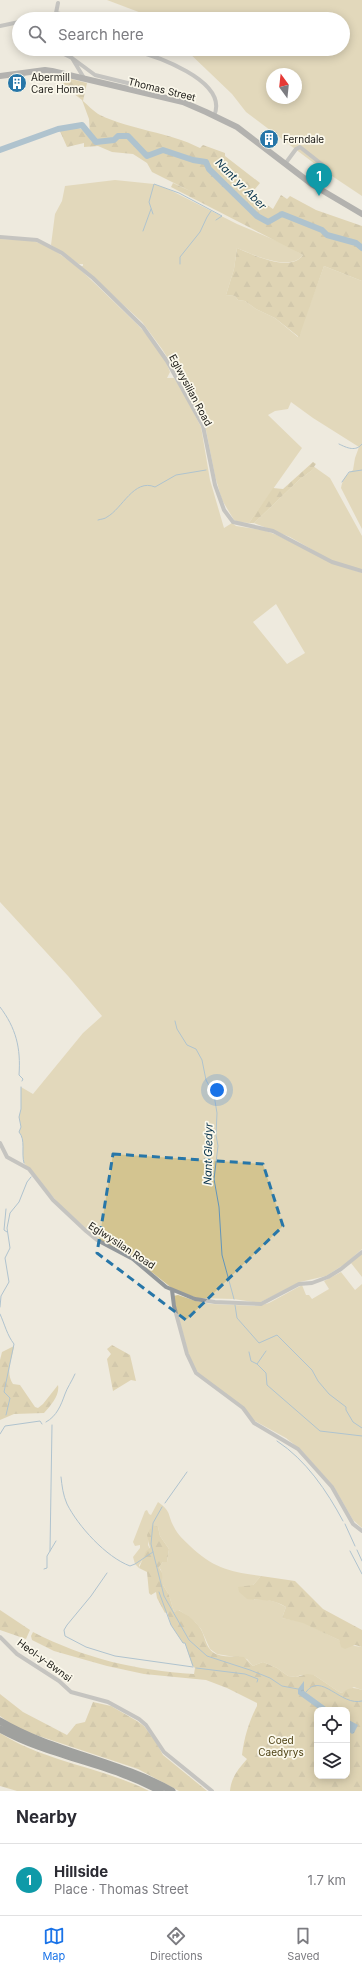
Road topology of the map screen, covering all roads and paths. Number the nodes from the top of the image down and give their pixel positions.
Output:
1 (58, 3) dead end
2 (56, 12) edge
3 (12, 23) edge
4 (0, 26) edge
5 (68, 56) edge
6 (150, 56) edge
7 (72, 58) junction
8 (0, 76) edge
9 (85, 80) junction
10 (156, 96) junction
11 (214, 116) junction
12 (285, 164) junction
13 (324, 166) dead end
14 (362, 214) edge
15 (0, 238) edge
16 (362, 571) edge
17 (0, 1143) edge
18 (362, 1252) edge
19 (172, 1290) junction
20 (362, 1531) edge
21 (0, 1637) edge
22 (0, 1721) edge
23 (0, 1728) edge
24 (160, 1791) edge
25 (172, 1791) edge
26 (212, 1791) edge

1 - 2 street
3 - 4 street
5 - 7 street
6 - 11 street
7 - 9 street
7 - 10 street
8 - 9 main road, Thomas Street
9 - 10 main road, Thomas Street
10 - 11 main road, Thomas Street
11 - 12 main road, Thomas Street
12 - 13 street
12 - 14 main road, Thomas Street
15 - 16 street, Eglwysilian Road
17 - 19 street, Eglwysilan Road
18 - 19 street
19 - 20 street
21 - 26 street, Heol-y-Bwnsi
22 - 25 highway
23 - 24 highway

